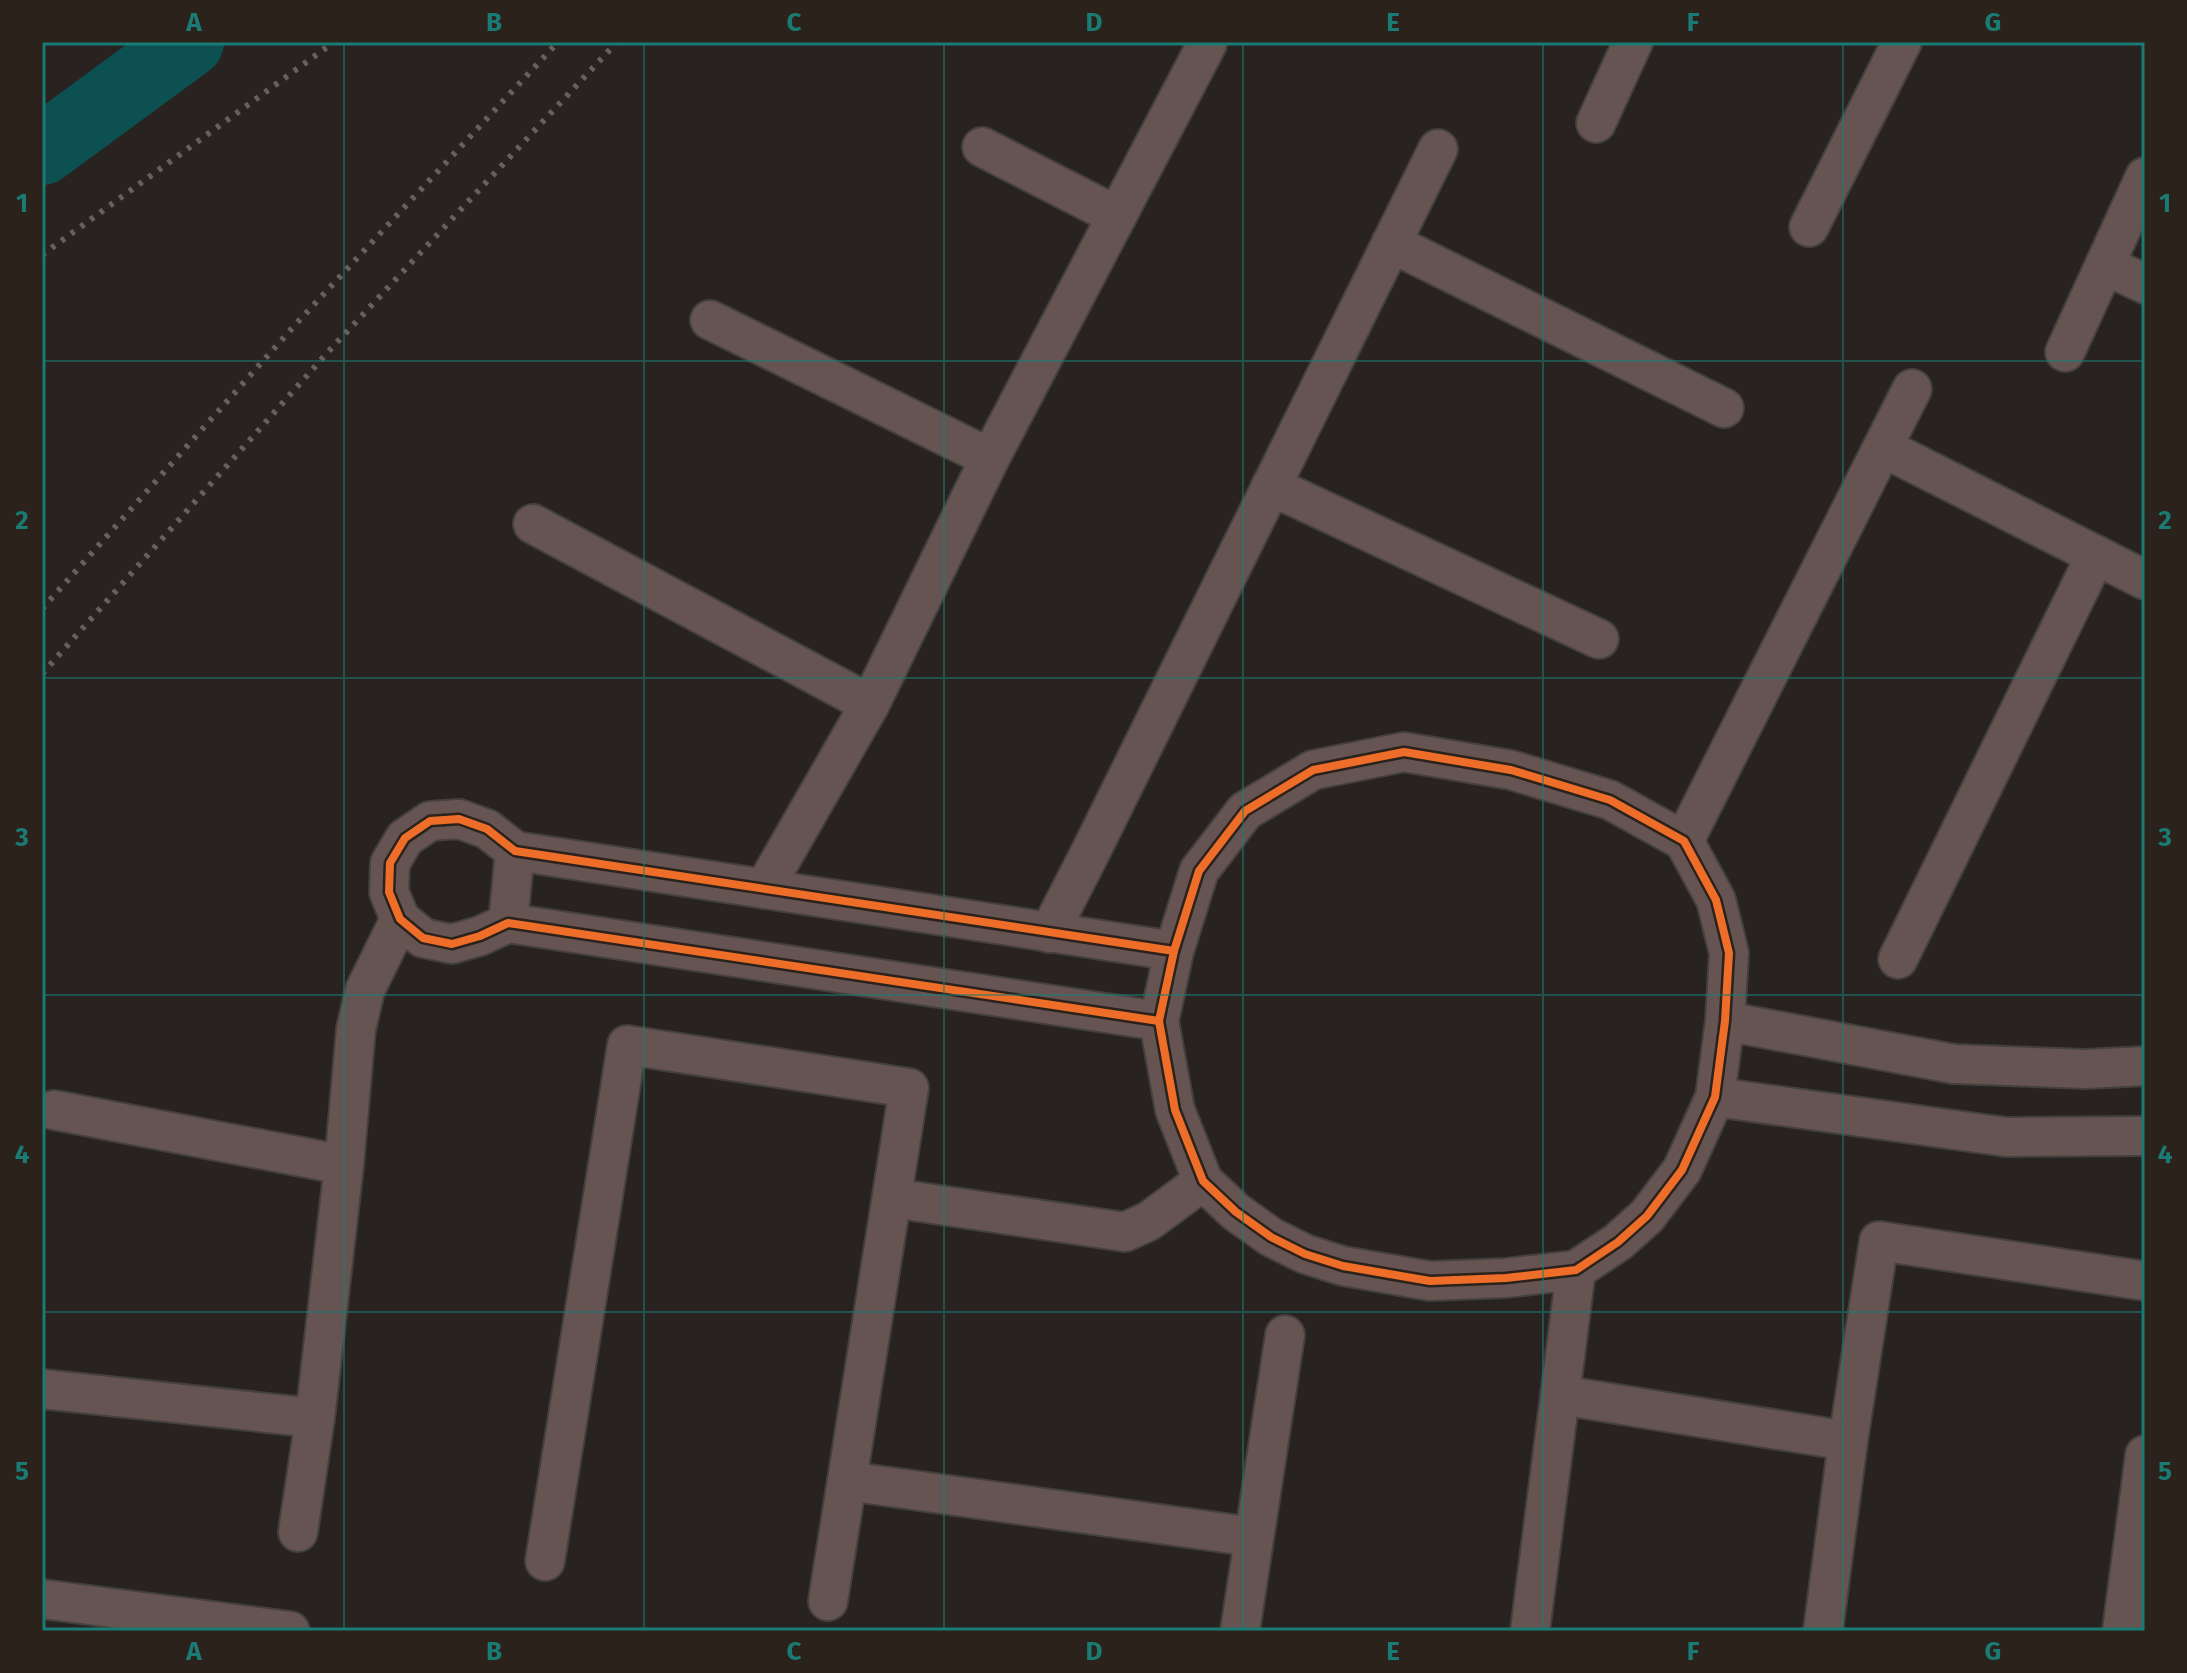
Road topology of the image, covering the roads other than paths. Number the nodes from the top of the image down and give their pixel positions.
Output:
1 (1633, 42) edge
2 (1902, 42) edge
3 (1207, 44) dead end
4 (1596, 123) dead end
5 (982, 147) dead end
6 (1438, 149) dead end
7 (2145, 177) edge
8 (1117, 216) junction
9 (1809, 227) dead end
10 (1391, 243) junction
11 (2105, 265) junction
12 (2145, 284) edge
13 (710, 320) dead end
14 (2065, 352) dead end
15 (1912, 389) dead end
16 (1724, 408) dead end
17 (1884, 448) junction
18 (990, 458) junction
19 (1271, 486) junction
20 (533, 524) dead end
21 (2096, 555) junction
22 (2145, 580) edge
23 (1599, 639) dead end
24 (870, 704) junction
25 (1684, 841) junction
26 (515, 851) junction
27 (764, 889) junction
28 (400, 919) junction
29 (508, 923) junction
30 (1049, 933) junction
31 (1174, 951) junction
32 (1898, 959) dead end
33 (1159, 1021) junction
34 (1725, 1021) junction
35 (2145, 1066) edge
36 (1715, 1097) junction
37 (54, 1110) dead end
38 (2145, 1136) edge
39 (344, 1165) junction
40 (1203, 1181) junction
41 (892, 1198) junction
42 (1576, 1270) junction
43 (2145, 1281) edge
44 (1285, 1335) dead end
45 (42, 1389) edge
46 (1560, 1395) junction
47 (315, 1418) junction
48 (1848, 1441) junction
49 (2145, 1455) edge
50 (847, 1481) junction
51 (298, 1532) dead end
52 (1254, 1537) junction
53 (545, 1561) dead end
54 (42, 1599) edge
55 (828, 1601) dead end
56 (290, 1631) edge
57 (1240, 1631) edge
58 (1530, 1631) edge
59 (1823, 1631) edge
60 (2122, 1631) edge

1 - 4 street
2 - 9 street
3 - 8 street
5 - 8 street
6 - 10 street
7 - 11 street
8 - 18 street
10 - 16 street
10 - 19 street
11 - 12 street
11 - 14 street
13 - 18 street
15 - 17 street
17 - 21 street
17 - 25 street
18 - 24 street
19 - 23 street
19 - 30 street
20 - 24 street
21 - 22 street
21 - 32 street
24 - 27 street
25 - 31 street
25 - 34 street
26 - 27 street
26 - 28 street
26 - 29 street
27 - 30 street
28 - 29 street
28 - 39 street
29 - 33 street
30 - 31 street
31 - 33 street
33 - 40 street
34 - 35 street
34 - 36 street
36 - 38 street
36 - 42 street
37 - 39 street
39 - 47 street
40 - 41 street
40 - 42 street
41 - 50 street
41 - 53 street
42 - 46 street
43 - 48 street
44 - 52 street
45 - 47 street
46 - 48 street
46 - 58 street
47 - 51 street
48 - 59 street
49 - 60 street
50 - 52 street
50 - 55 street
52 - 57 street
54 - 56 street

